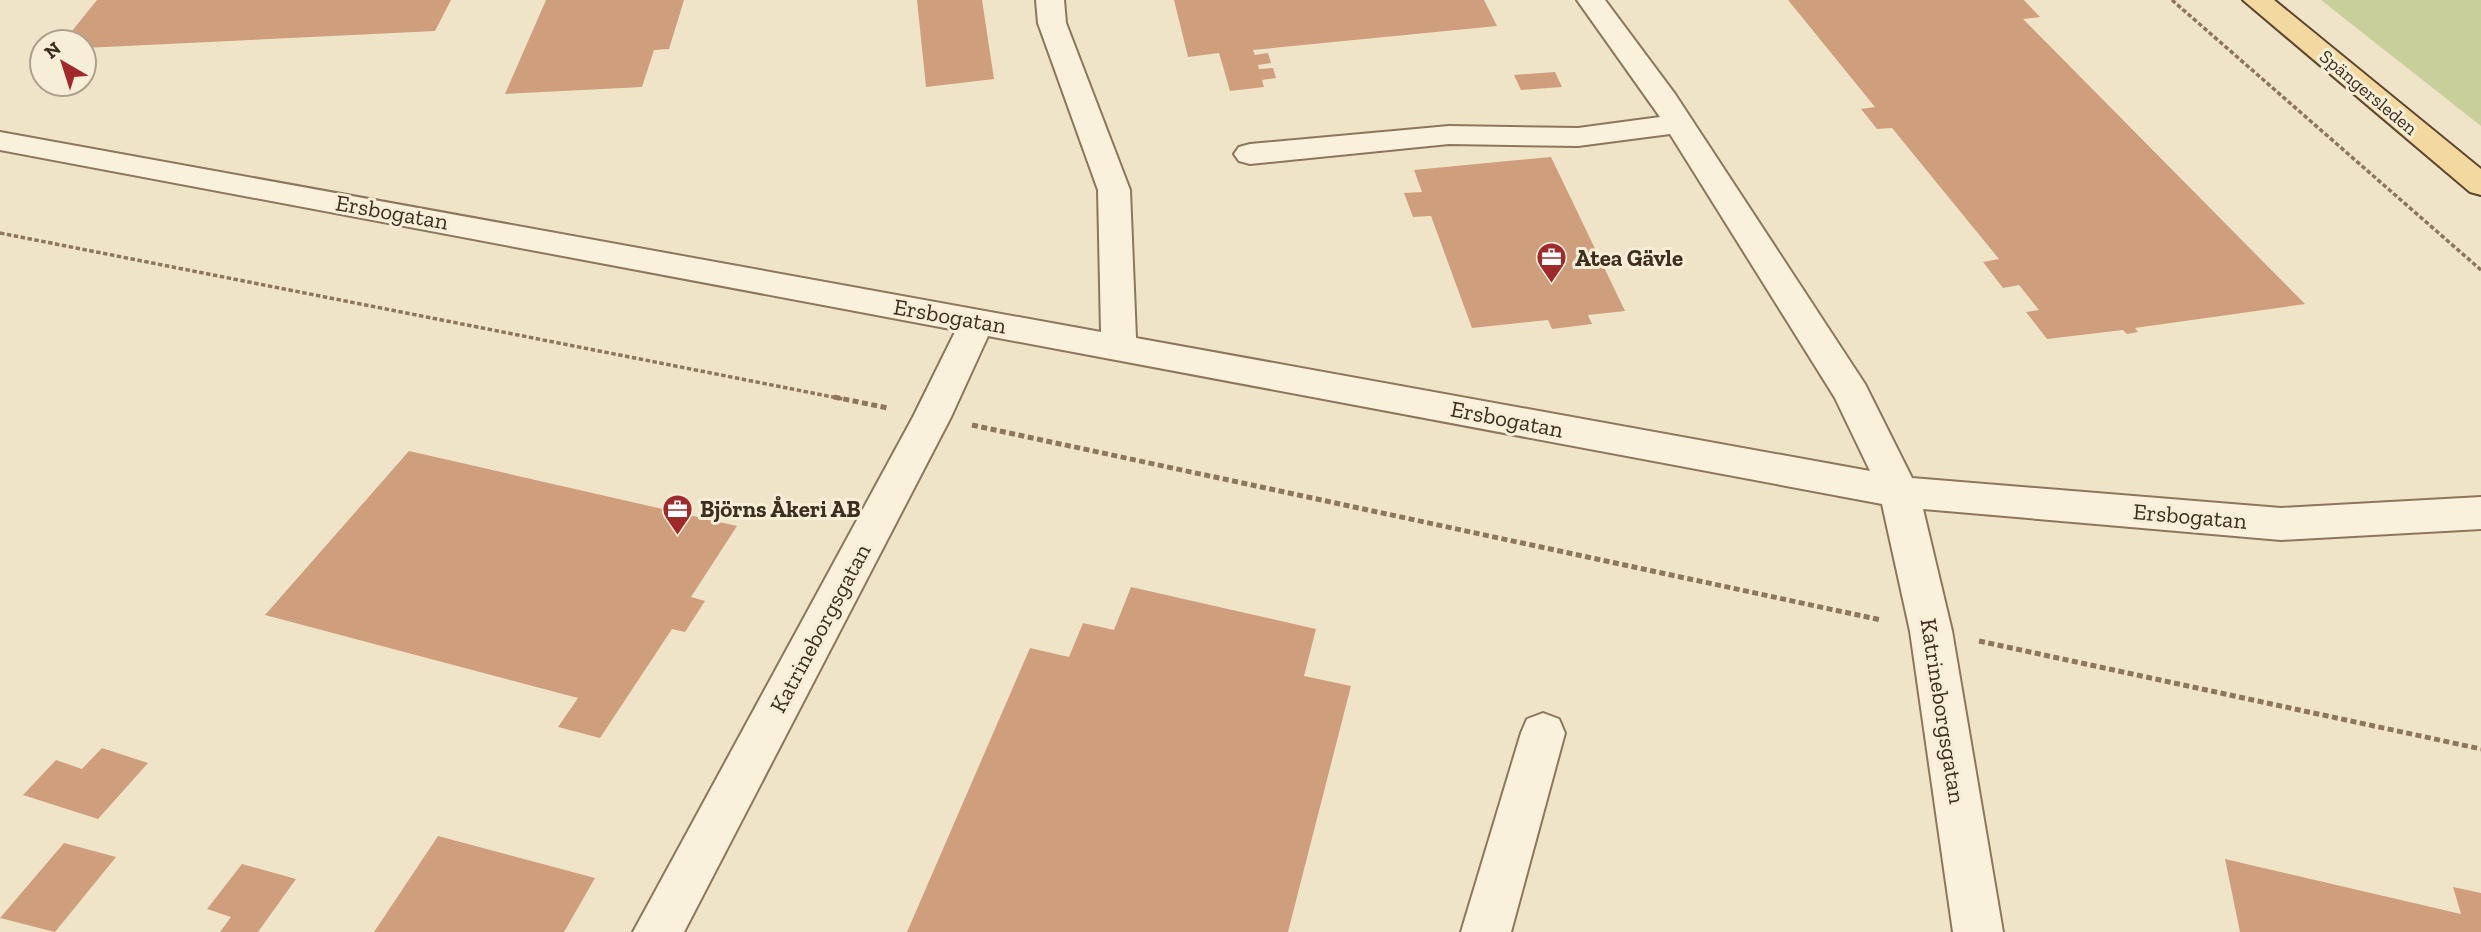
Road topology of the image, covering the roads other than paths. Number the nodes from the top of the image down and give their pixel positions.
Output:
1 (1050, 0) edge
2 (1591, 0) edge
3 (2257, 0) edge
4 (1679, 124) junction
5 (0, 141) edge
6 (1250, 154) dead end
7 (2481, 185) edge
8 (978, 321) junction
9 (1119, 346) junction
10 (1899, 492) junction
11 (2481, 513) edge
12 (1542, 733) dead end
13 (658, 932) edge
14 (1486, 932) edge
15 (1978, 932) edge

1 - 9 street
2 - 4 street
3 - 7 main road, Spängersleden
4 - 6 street
4 - 10 street
5 - 8 street, Ersbogatan
8 - 9 street, Ersbogatan
8 - 13 street, Katrineborgsgatan
9 - 10 street, Ersbogatan
10 - 11 street, Ersbogatan
10 - 15 street, Katrineborgsgatan
12 - 14 street

